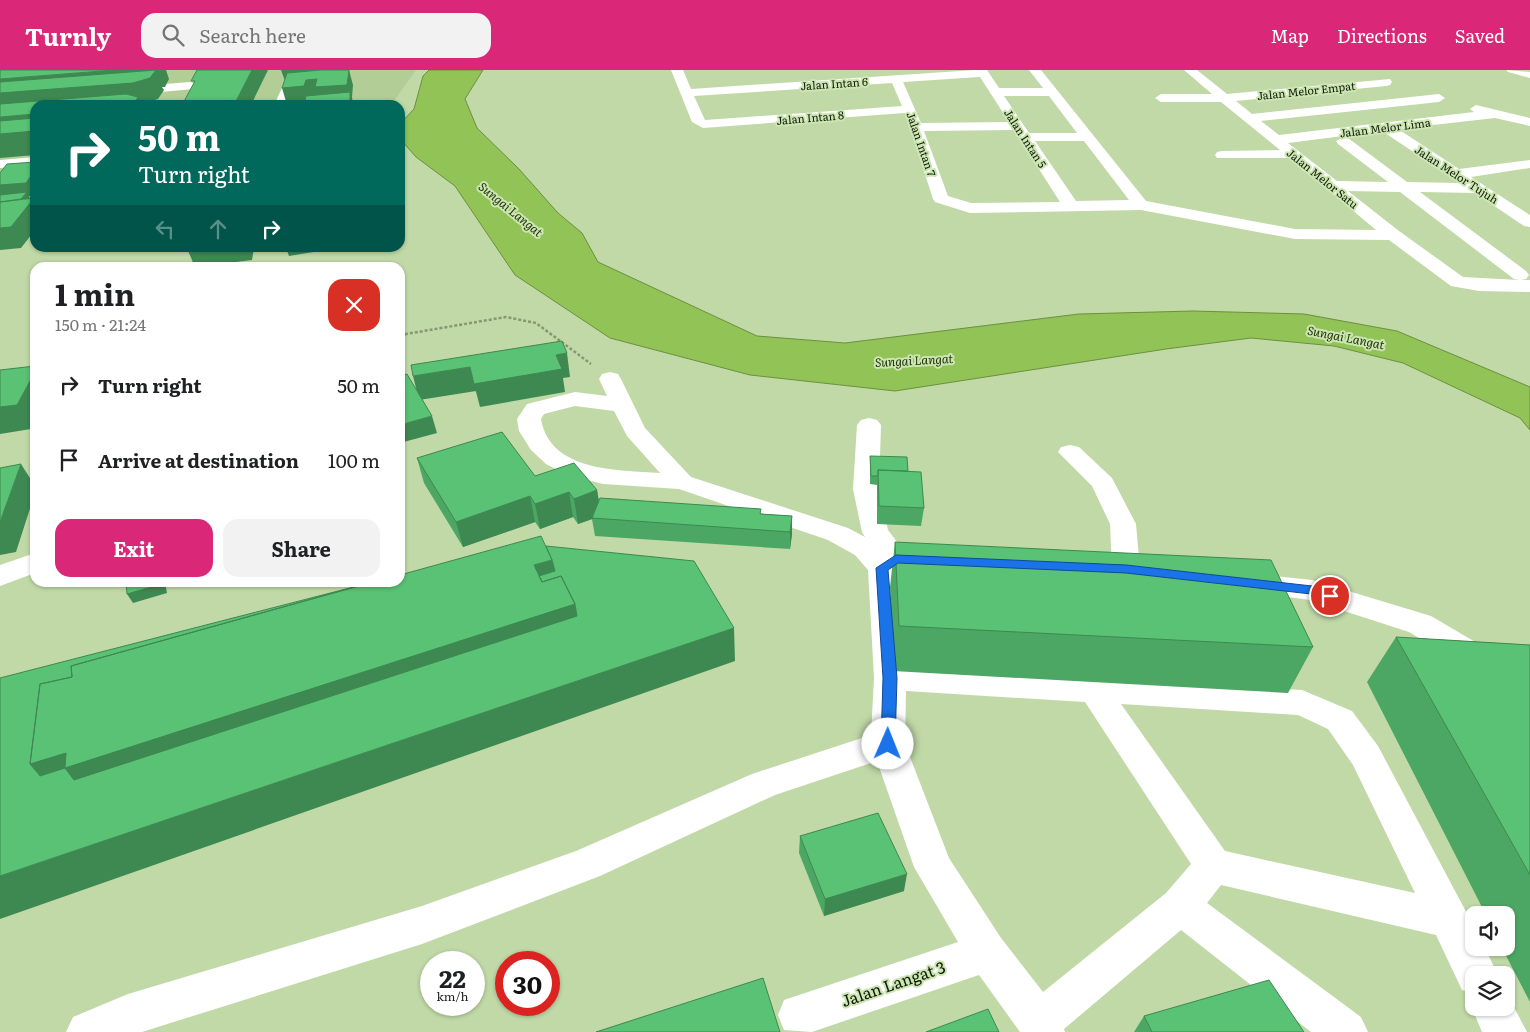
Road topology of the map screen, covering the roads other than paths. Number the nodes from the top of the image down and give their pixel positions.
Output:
1 (343, 70) edge
2 (677, 70) edge
3 (820, 70) edge
4 (1035, 70) edge
5 (1190, 70) edge
6 (1512, 70) edge
7 (982, 72) edge
8 (1358, 73) dead end
9 (1528, 75) dead end
10 (896, 79) junction
11 (834, 83) junction
12 (1395, 84) junction
13 (114, 92) edge
14 (997, 92) junction
15 (1052, 92) junction
16 (685, 93) junction
17 (1161, 98) dead end
18 (1225, 98) junction
19 (183, 99) edge
20 (282, 100) edge
21 (1466, 106) dead end
22 (910, 109) junction
23 (1494, 114) junction
24 (1248, 118) junction
25 (1530, 122) edge
26 (916, 127) junction
27 (1385, 127) junction
28 (1022, 131) junction
29 (1087, 137) junction
30 (1276, 140) junction
31 (1343, 141) dead end
32 (1293, 154) junction
33 (1222, 155) dead end
34 (30, 162) edge
35 (1530, 164) edge
36 (1, 166) edge
37 (30, 169) edge
38 (1457, 174) junction
39 (1333, 186) junction
40 (1402, 187) junction
41 (1478, 188) junction
42 (1141, 205) junction
43 (1071, 206) junction
44 (1530, 222) edge
45 (1393, 235) junction
46 (1525, 280) edge
47 (610, 379) road end
48 (622, 405) junction
49 (869, 425) dead end
50 (1070, 452) dead end
51 (682, 482) junction
52 (925, 560) edge
53 (889, 563) junction
54 (30, 564) edge
55 (1098, 568) edge
56 (1126, 569) junction
57 (1156, 572) edge
58 (0, 576) edge
59 (1224, 580) edge
60 (890, 678) junction
61 (1095, 692) junction
62 (1530, 692) edge
63 (888, 744) junction
64 (1213, 866) junction
65 (1180, 906) junction
66 (1449, 919) junction
67 (987, 952) junction
68 (1472, 966) edge
69 (799, 1015) dead end
70 (1497, 1016) edge
71 (1041, 1027) edge
72 (88, 1032) edge
73 (1346, 1032) edge
74 (1505, 1032) edge

1 - 20 street
2 - 16 street
3 - 11 street
4 - 15 street
5 - 18 street, Jalan Melor Satu
6 - 9 street
7 - 10 street, Jalan Intan 6
7 - 14 street, Jalan Intan 5
8 - 12 street
10 - 11 street, Jalan Intan 6
10 - 22 street, Jalan Intan 7
11 - 16 street, Jalan Intan 6
12 - 18 street, Jalan Melor Empat
12 - 24 street
13 - 19 street
14 - 15 street
14 - 28 street, Jalan Intan 5
15 - 29 street
16 - 22 street, Jalan Intan 8
17 - 18 street, Jalan Melor Empat
18 - 24 street, Jalan Melor Satu
21 - 23 street
22 - 26 street, Jalan Intan 7
23 - 25 street
23 - 27 street, Jalan Melor Lima
24 - 30 street, Jalan Melor Satu
26 - 28 street
26 - 43 street, Jalan Intan 7
27 - 30 street, Jalan Melor Lima
27 - 38 street, Jalan Melor Tujuh
28 - 29 street
28 - 43 street, Jalan Intan 5
29 - 42 street
30 - 32 street, Jalan Melor Satu
31 - 40 street
32 - 33 street
32 - 39 street, Jalan Melor Satu
34 - 36 street
35 - 38 street
36 - 37 street
38 - 41 street, Jalan Melor Tujuh
39 - 40 street
39 - 45 street, Jalan Melor Satu
40 - 41 street
40 - 46 street
41 - 44 street, Jalan Melor Tujuh
42 - 43 street
42 - 45 street
45 - 46 street, Jalan Melor Satu
47 - 48 street
48 - 51 street
48 - 51 street
49 - 53 street
50 - 56 street
51 - 53 street
52 - 53 street
53 - 60 street
54 - 58 street
55 - 56 street
56 - 57 street
59 - 62 street
60 - 61 street
60 - 63 street
61 - 64 street
61 - 66 street
63 - 67 street
63 - 72 street
64 - 65 street
64 - 66 street
65 - 71 street
65 - 73 street
66 - 68 street
67 - 69 street, Jalan Langat 3
67 - 71 street
70 - 74 street

